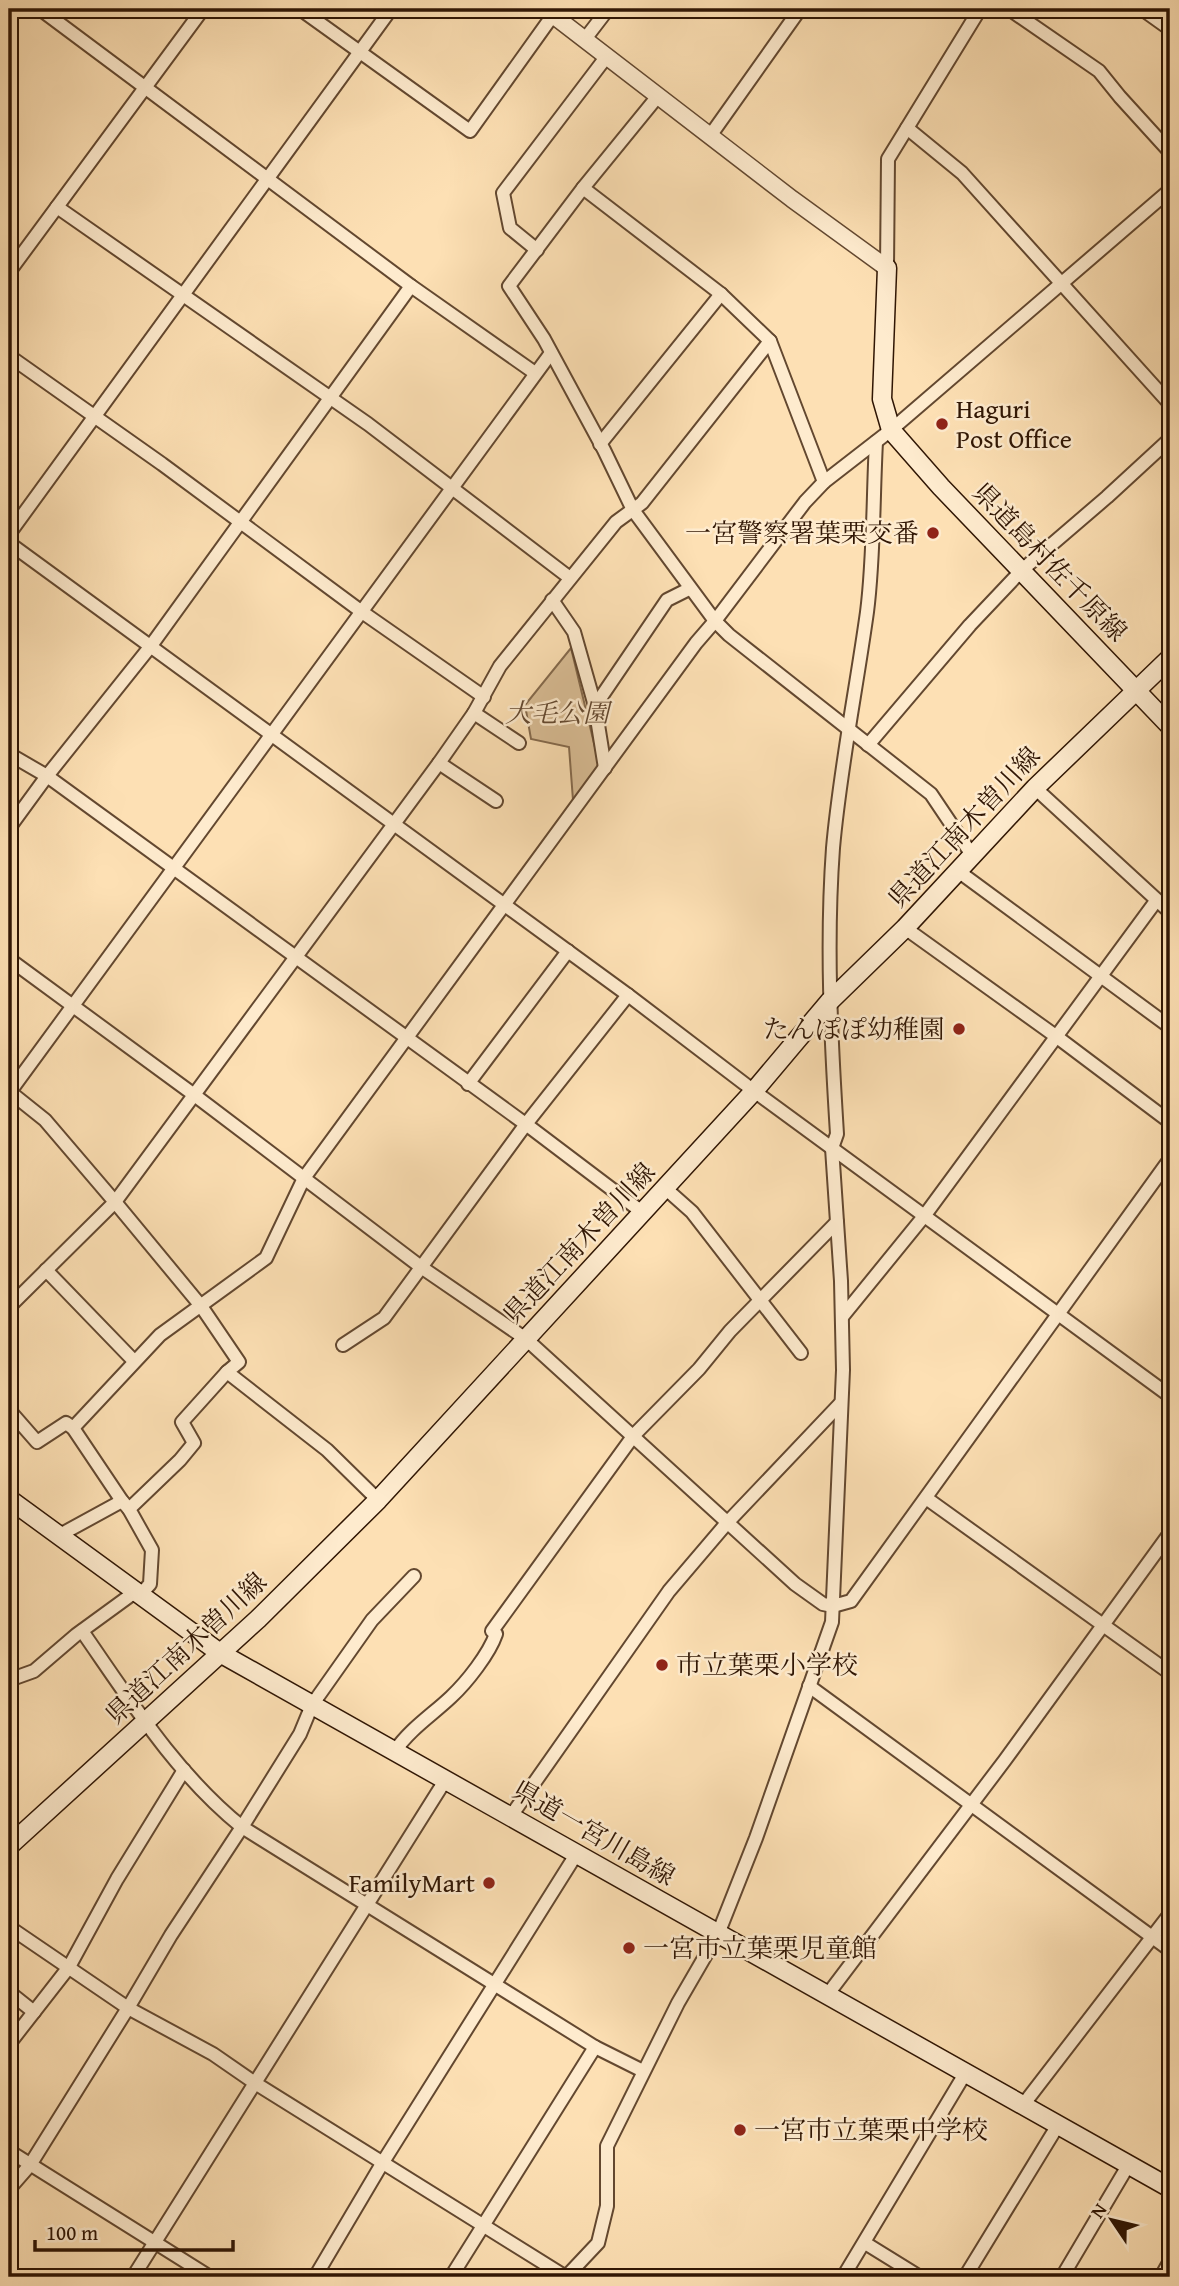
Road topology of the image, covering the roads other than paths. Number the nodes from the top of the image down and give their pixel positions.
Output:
1 (40, 9) edge
2 (204, 9) edge
3 (300, 9) edge
4 (391, 9) edge
5 (608, 9) edge
6 (799, 9) edge
7 (980, 9) edge
8 (1009, 9) edge
9 (1142, 9) edge
10 (549, 12) edge
11 (1170, 29) edge
12 (585, 39) junction
13 (360, 52) junction
14 (607, 56) junction
15 (145, 89) junction
16 (658, 96) junction
17 (907, 128) junction
18 (710, 136) junction
19 (1168, 145) edge
20 (268, 179) junction
21 (583, 187) junction
22 (1170, 190) edge
23 (57, 207) junction
24 (537, 250) junction
25 (887, 268) junction
26 (9, 272) edge
27 (1063, 285) junction
28 (411, 286) junction
29 (721, 294) junction
30 (183, 295) junction
31 (770, 341) junction
32 (551, 353) junction
33 (9, 356) edge
34 (535, 373) junction
35 (330, 397) junction
36 (1170, 404) edge
37 (94, 416) junction
38 (891, 430) junction
39 (1170, 439) edge
40 (876, 442) junction
41 (600, 444) junction
42 (824, 482) junction
43 (451, 489) junction
44 (633, 510) junction
45 (240, 522) junction
46 (9, 534) edge
47 (9, 542) edge
48 (1022, 570) junction
49 (570, 578) junction
50 (690, 589) junction
51 (552, 600) junction
52 (362, 612) junction
53 (715, 621) junction
54 (150, 647) junction
55 (1170, 658) edge
56 (1137, 689) junction
57 (484, 697) junction
58 (595, 706) junction
59 (474, 713) junction
60 (1170, 726) edge
61 (848, 728) junction
62 (270, 736) junction
63 (519, 743) dead end
64 (868, 745) junction
65 (9, 754) edge
66 (439, 763) junction
67 (605, 768) junction
68 (47, 776) junction
69 (1035, 788) junction
70 (496, 802) dead end
71 (393, 824) junction
72 (9, 828) edge
73 (972, 855) junction
74 (174, 869) junction
75 (958, 871) junction
76 (1156, 901) junction
77 (505, 905) junction
78 (1170, 912) edge
79 (905, 928) junction
80 (568, 951) junction
81 (297, 957) junction
82 (9, 959) edge
83 (1101, 975) junction
84 (628, 995) junction
85 (829, 1002) junction
86 (72, 1004) junction
87 (1170, 1027) edge
88 (1057, 1037) junction
89 (406, 1038) junction
90 (468, 1084) junction
91 (754, 1091) junction
92 (9, 1092) edge
93 (193, 1094) junction
94 (1170, 1122) edge
95 (526, 1124) junction
96 (832, 1148) junction
97 (1170, 1159) edge
98 (304, 1178) junction
99 (665, 1188) junction
100 (115, 1202) junction
101 (642, 1212) junction
102 (925, 1215) junction
103 (838, 1222) junction
104 (421, 1267) junction
105 (46, 1270) junction
106 (760, 1303) junction
107 (201, 1306) junction
108 (9, 1307) edge
109 (1060, 1314) junction
110 (842, 1317) junction
111 (526, 1339) junction
112 (343, 1345) dead end
113 (801, 1353) dead end
114 (134, 1362) junction
115 (227, 1372) junction
116 (1170, 1396) edge
117 (840, 1404) junction
118 (9, 1410) edge
119 (73, 1428) junction
120 (634, 1435) junction
121 (926, 1498) junction
122 (9, 1499) edge
123 (377, 1500) junction
124 (125, 1505) junction
125 (726, 1524) junction
126 (1170, 1533) edge
127 (58, 1536) junction
128 (414, 1576) dead end
129 (137, 1594) junction
130 (833, 1606) junction
131 (1104, 1625) junction
132 (82, 1631) junction
133 (220, 1653) junction
134 (1170, 1673) edge
135 (9, 1679) edge
136 (809, 1686) junction
137 (312, 1705) junction
138 (146, 1721) junction
139 (395, 1751) junction
140 (184, 1770) junction
141 (446, 1779) junction
142 (972, 1804) junction
143 (511, 1816) junction
144 (242, 1827) junction
145 (9, 1846) edge
146 (577, 1853) junction
147 (369, 1904) junction
148 (1170, 1914) edge
149 (9, 1927) edge
150 (718, 1934) junction
151 (1153, 1937) junction
152 (1170, 1950) edge
153 (69, 1967) junction
154 (495, 1985) junction
155 (9, 1992) edge
156 (828, 1994) junction
157 (128, 2008) junction
158 (34, 2012) junction
159 (9, 2043) edge
160 (595, 2047) junction
161 (643, 2071) junction
162 (966, 2072) junction
163 (255, 2083) junction
164 (1023, 2105) junction
165 (1058, 2125) junction
166 (9, 2151) edge
167 (383, 2162) junction
168 (30, 2165) junction
169 (1129, 2165) junction
170 (1169, 2186) edge
171 (9, 2189) edge
172 (483, 2225) junction
173 (155, 2242) junction
174 (865, 2243) junction
175 (133, 2277) edge
176 (210, 2277) edge
177 (315, 2277) edge
178 (451, 2277) edge
179 (566, 2277) edge
180 (843, 2277) edge
181 (920, 2277) edge
182 (965, 2277) edge
183 (1062, 2277) edge

1 - 15 street
2 - 15 street
3 - 13 street
4 - 13 street
5 - 12 street
6 - 18 street
7 - 17 street
8 - 19 street
9 - 11 street
10 - 12 street
10 - 13 street
12 - 14 street
13 - 20 street
14 - 16 street
14 - 24 street
15 - 20 street
15 - 23 street
16 - 18 street
16 - 21 street
17 - 25 street
17 - 27 street
18 - 25 street
20 - 28 street
20 - 30 street
21 - 24 street
21 - 29 street
22 - 27 street
23 - 26 street
23 - 30 street
24 - 32 street
25 - 38 main road, 県道島村佐千原線
27 - 36 street
27 - 38 street
28 - 34 street
28 - 35 street
29 - 31 street
29 - 41 street
30 - 35 street
30 - 37 street
31 - 42 street
31 - 44 street
32 - 34 street
32 - 41 street
33 - 37 street
34 - 43 street
35 - 43 street
35 - 45 street
37 - 45 street
37 - 46 street
38 - 40 street
38 - 48 main road, 県道島村佐千原線
39 - 48 street
40 - 42 street
40 - 61 street
41 - 44 street
42 - 53 street
43 - 49 street
43 - 52 street
44 - 49 street
44 - 50 street
45 - 52 street
45 - 54 street
47 - 54 street
48 - 56 main road, 県道島村佐千原線
48 - 64 street
49 - 51 street
50 - 53 street
50 - 58 street
51 - 57 street
51 - 58 street
52 - 57 street
52 - 62 street
53 - 61 street
53 - 67 street
54 - 62 street
54 - 68 street
55 - 56 main road, 県道江南木曽川線
56 - 60 main road, 県道島村佐千原線
56 - 69 main road, 県道江南木曽川線
57 - 59 street
58 - 67 street
59 - 63 street
59 - 66 street
61 - 64 street
61 - 85 street
62 - 71 street
62 - 74 street
64 - 73 street
65 - 68 street
66 - 70 street
66 - 71 street
67 - 77 street
68 - 72 street
68 - 74 street
69 - 73 main road, 県道江南木曽川線
69 - 76 street
71 - 77 street
71 - 81 street
73 - 75 main road, 県道江南木曽川線
74 - 81 street
74 - 86 street
75 - 79 main road, 県道江南木曽川線
75 - 83 street
76 - 78 street
76 - 83 street
77 - 80 street
77 - 89 street
79 - 85 main road, 県道江南木曽川線
79 - 88 street
80 - 84 street
80 - 90 street
81 - 89 street
81 - 93 street
82 - 86 street
83 - 87 street
83 - 88 street
84 - 91 street
84 - 95 street
85 - 91 main road, 県道江南木曽川線
85 - 96 street
86 - 92 street
86 - 93 street
88 - 94 street
88 - 102 street
89 - 90 street
89 - 98 street
90 - 95 street
91 - 96 street
91 - 99 main road, 県道江南木曽川線
92 - 100 street
93 - 98 street
93 - 100 street
95 - 101 street
95 - 104 street
96 - 102 street
96 - 103 street
97 - 109 street
98 - 104 street
98 - 107 street
99 - 101 main road, 県道江南木曽川線
99 - 106 street
100 - 105 street
100 - 107 street
101 - 111 main road, 県道江南木曽川線
102 - 109 street
102 - 110 street
103 - 106 street
103 - 110 street
104 - 111 street
104 - 112 street
105 - 108 street
105 - 114 street
106 - 113 street
106 - 120 street
107 - 114 street
107 - 115 street
109 - 116 street
109 - 121 street
110 - 117 street
111 - 120 street
111 - 123 main road, 県道江南木曽川線
114 - 119 street
115 - 123 street
115 - 124 street
117 - 125 street
117 - 130 street
118 - 119 street
119 - 124 street
120 - 125 street
120 - 139 street
121 - 130 street
121 - 131 street
122 - 127 main road, 県道一宮川島線
123 - 133 main road, 県道江南木曽川線
124 - 127 street
124 - 129 street
125 - 130 street
125 - 143 street
126 - 131 street
127 - 129 main road, 県道一宮川島線
128 - 137 street
129 - 132 street
129 - 133 main road, 県道一宮川島線
130 - 136 street
131 - 134 street
131 - 142 street
132 - 135 street
132 - 138 street
133 - 137 main road, 県道一宮川島線
133 - 138 main road, 県道江南木曽川線
136 - 142 street
136 - 150 street
137 - 139 main road, 県道一宮川島線
137 - 144 street
138 - 140 street
138 - 145 main road, 県道江南木曽川線
139 - 141 main road, 県道一宮川島線
140 - 144 street
140 - 153 street
141 - 143 main road, 県道一宮川島線
141 - 147 street
142 - 151 street
142 - 156 street
143 - 146 main road, 県道一宮川島線
144 - 147 street
144 - 157 street
146 - 150 main road, 県道一宮川島線
146 - 154 street
147 - 154 street
147 - 163 street
148 - 151 street
149 - 153 street
150 - 156 main road, 県道一宮川島線
150 - 161 street
151 - 152 street
151 - 164 street
153 - 157 street
153 - 158 street
154 - 160 street
154 - 167 street
155 - 158 street
156 - 162 main road, 県道一宮川島線
157 - 163 street
157 - 168 street
158 - 159 street
160 - 161 street
160 - 172 street
161 - 179 street
162 - 164 main road, 県道一宮川島線
162 - 174 street
163 - 167 street
163 - 173 street
164 - 165 main road, 県道一宮川島線
165 - 169 main road, 県道一宮川島線
165 - 182 street
166 - 168 street
167 - 172 street
167 - 177 street
168 - 171 street
168 - 173 street
169 - 170 main road, 県道一宮川島線
169 - 183 street
172 - 178 street
172 - 179 street
173 - 175 street
173 - 176 street
174 - 180 street
174 - 181 street

